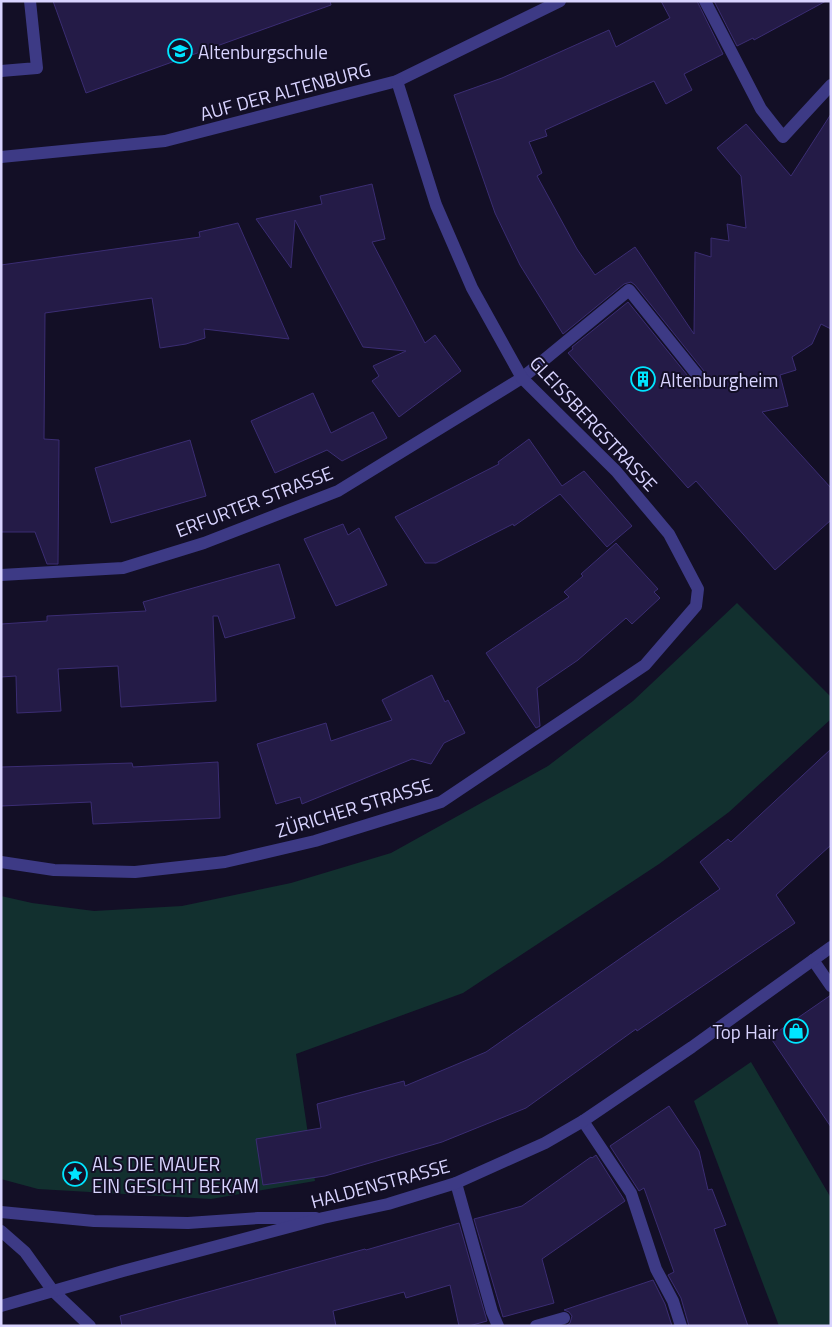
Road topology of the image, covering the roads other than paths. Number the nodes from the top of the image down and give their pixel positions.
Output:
1 (30, 1) edge
2 (560, 1) edge
3 (705, 1) edge
4 (1, 71) edge
5 (397, 81) junction
6 (831, 85) edge
7 (1, 157) edge
8 (522, 378) junction
9 (702, 381) dead end
10 (1, 575) edge
11 (698, 589) joint
12 (1, 862) edge
13 (831, 948) edge
14 (813, 960) junction
15 (831, 986) edge
16 (583, 1122) junction
17 (456, 1183) junction
18 (1, 1212) edge
19 (323, 1218) junction
20 (1, 1231) edge
21 (53, 1291) junction
22 (1, 1306) edge
23 (564, 1318) dead end
24 (90, 1326) edge
25 (498, 1326) edge
26 (536, 1326) edge
27 (681, 1326) edge

1 - 4 street
2 - 5 street, AUF DER ALTENBURG
3 - 6 street
5 - 7 street, AUF DER ALTENBURG
5 - 8 street, GLEISSBERGSTRASSE
8 - 9 street, ERFURTER STRASSE
8 - 10 street, ERFURTER STRASSE
8 - 11 street, GLEISSBERGSTRASSE
11 - 12 street, ZÜRICHER STRASSE
13 - 14 street, HALDENSTRASSE
14 - 15 street
14 - 16 street, HALDENSTRASSE
16 - 17 street, HALDENSTRASSE
16 - 27 street
17 - 19 street, HALDENSTRASSE
17 - 25 street
18 - 19 street
19 - 21 street, HALDENSTRASSE
20 - 21 street
21 - 22 street, HALDENSTRASSE
21 - 24 street
23 - 26 street

